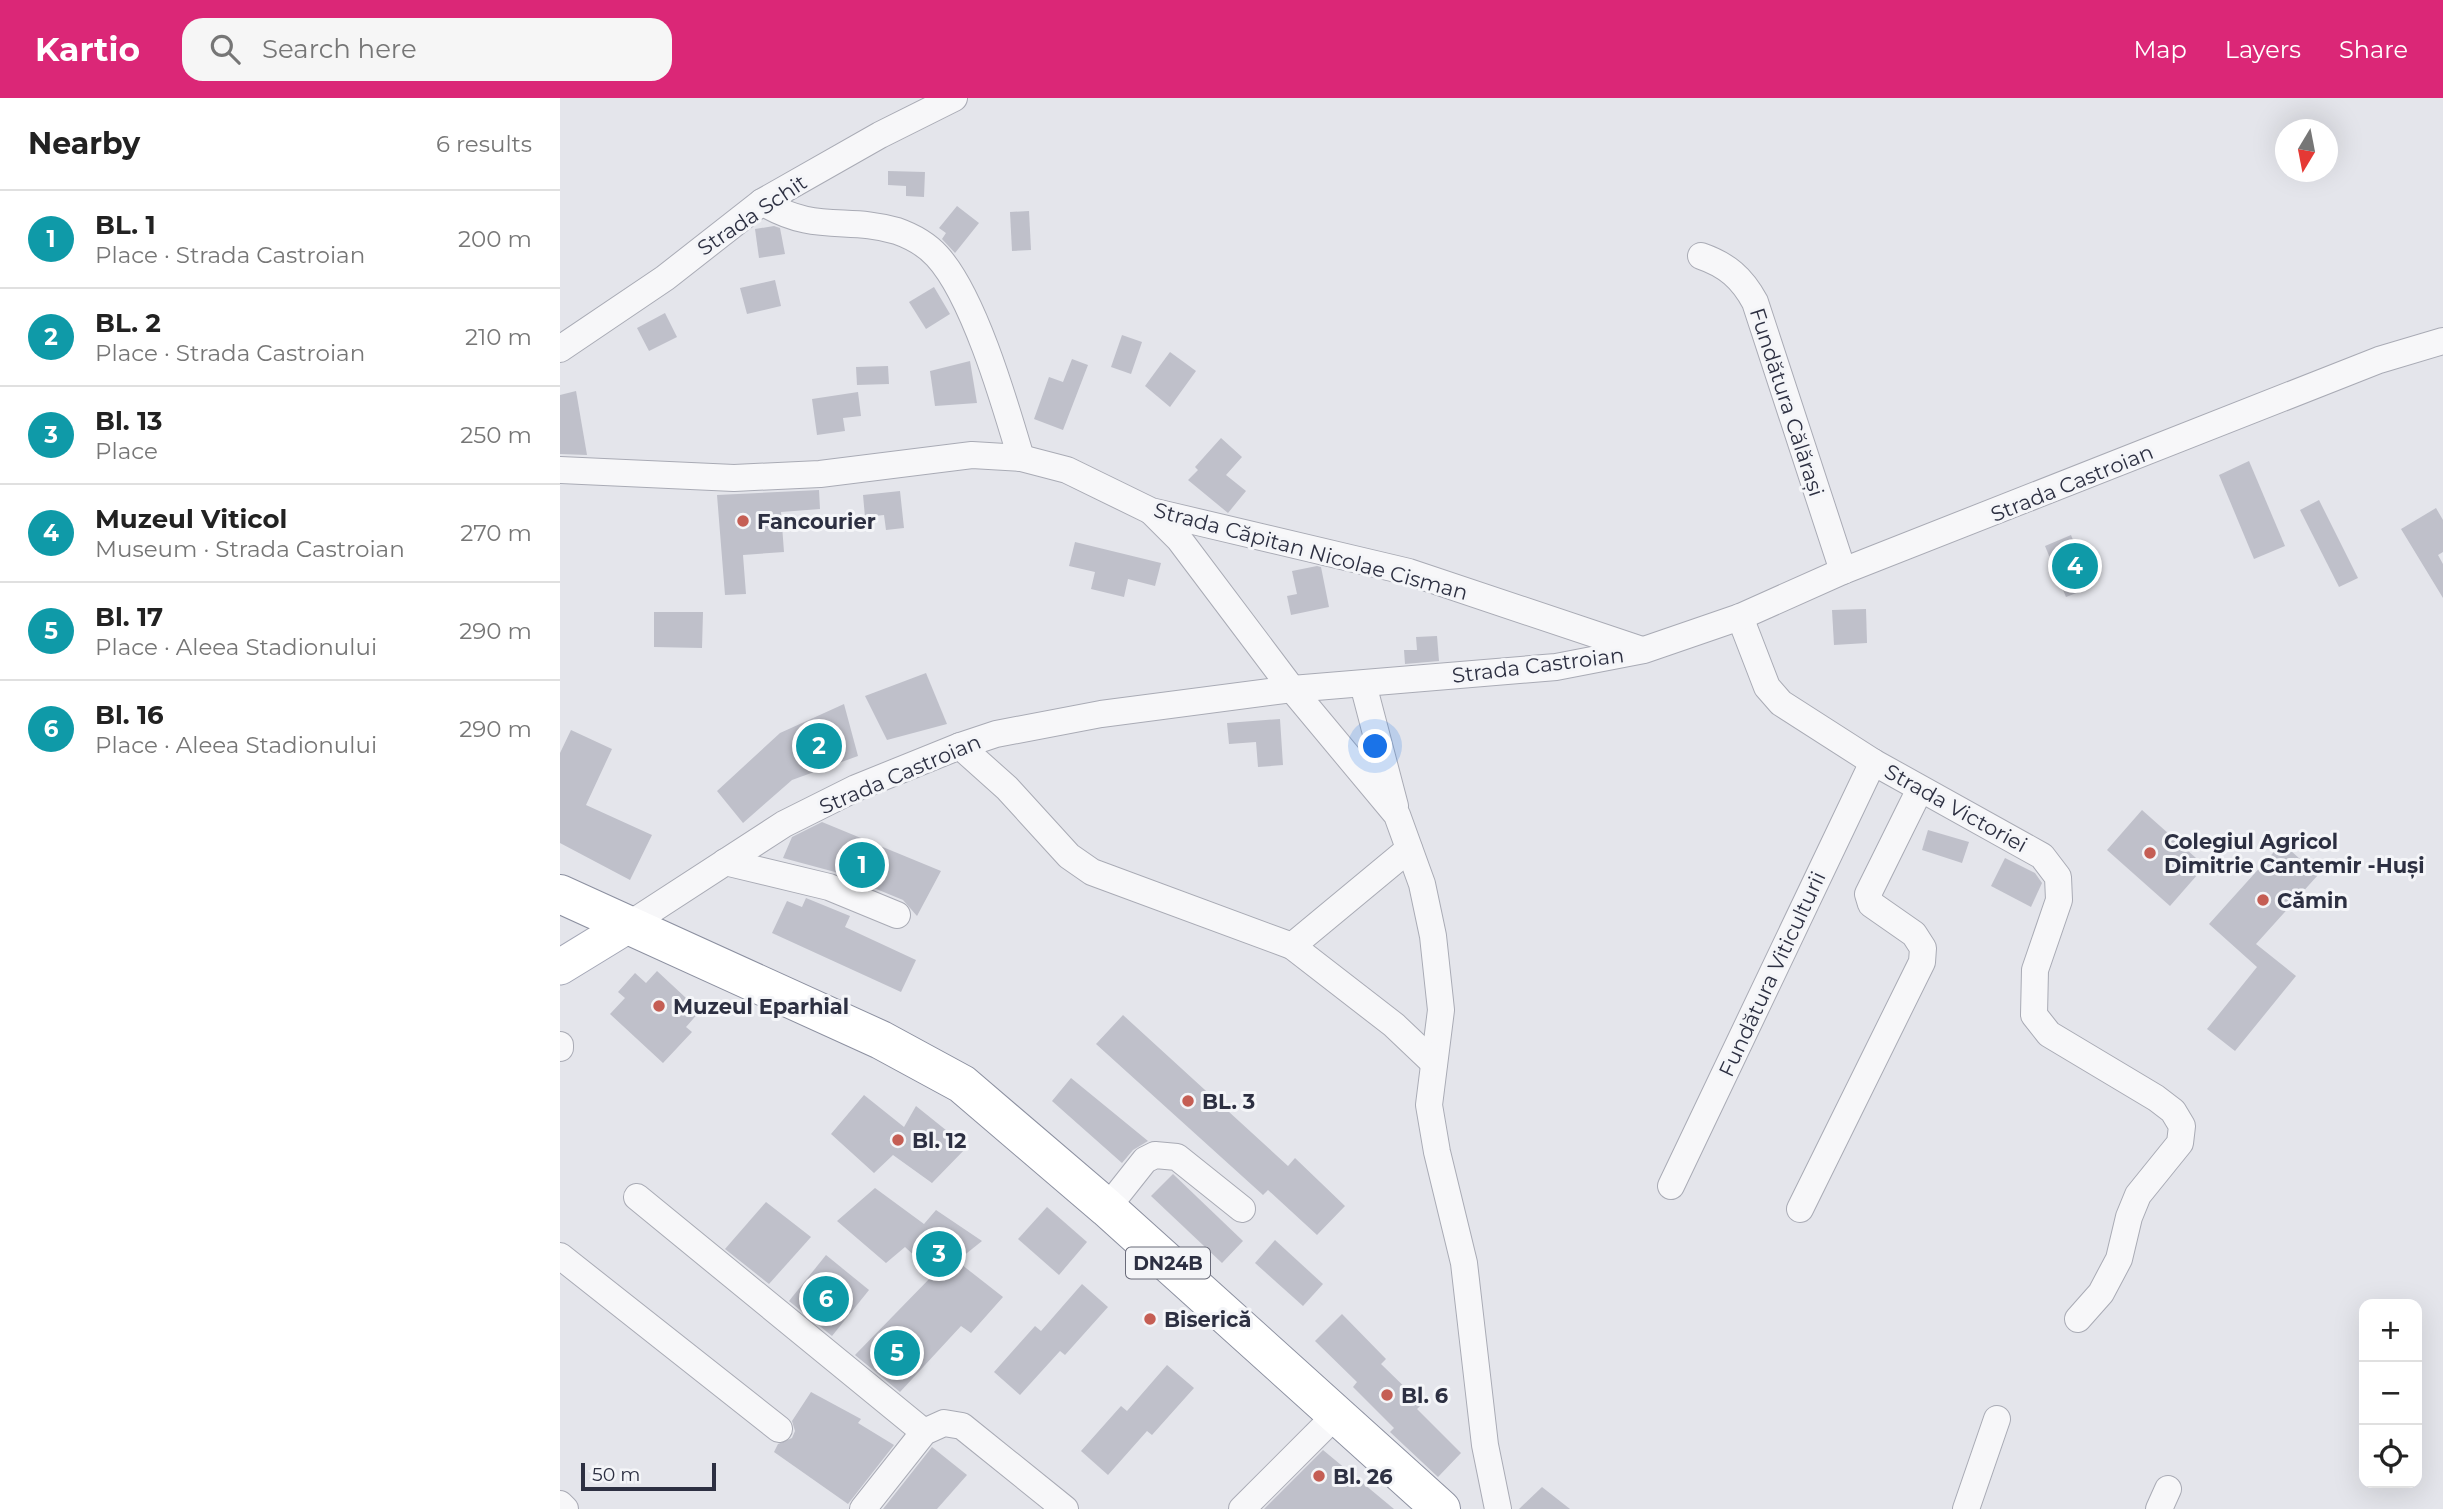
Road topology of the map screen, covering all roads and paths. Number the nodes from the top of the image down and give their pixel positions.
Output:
1 (954, 98) edge
2 (762, 202) junction
3 (1702, 256) dead end
4 (2443, 341) edge
5 (560, 349) edge
6 (1021, 458) junction
7 (560, 470) edge
8 (1151, 511) junction
9 (1843, 571) junction
10 (1740, 617) junction
11 (1644, 650) junction
12 (1363, 684) junction
13 (1292, 689) junction
14 (960, 746) junction
15 (1872, 762) junction
16 (1920, 789) junction
17 (1397, 815) junction
18 (1409, 849) junction
19 (725, 862) junction
20 (560, 894) edge
21 (897, 915) dead end
22 (626, 926) junction
23 (1292, 946) junction
24 (560, 967) edge
25 (1434, 1063) junction
26 (1671, 1186) dead end
27 (637, 1197) dead end
28 (1107, 1208) junction
29 (1242, 1209) dead end
30 (1800, 1209) dead end
31 (560, 1256) edge
32 (2078, 1319) dead end
33 (1337, 1414) junction
34 (1997, 1419) dead end
35 (779, 1429) dead end
36 (924, 1432) junction
37 (560, 1504) edge
38 (565, 1509) edge
39 (863, 1509) edge
40 (1065, 1509) edge
41 (1242, 1509) edge
42 (1441, 1509) edge
43 (1498, 1509) edge
44 (1966, 1509) edge

1 - 2 street, Strada Schit
2 - 5 street, Strada Schit
2 - 6 street
3 - 9 street, Fundătura Călărași
4 - 9 street, Strada Castroian
6 - 7 street, Strada Căpitan Nicolae Cisman
6 - 8 street, Strada Căpitan Nicolae Cisman
8 - 11 street, Strada Căpitan Nicolae Cisman
8 - 13 street
9 - 10 street, Strada Castroian
10 - 11 street, Strada Castroian
10 - 15 street, Strada Victoriei
11 - 12 street, Strada Castroian
12 - 13 street, Strada Castroian
12 - 17 street
13 - 14 street, Strada Castroian
13 - 17 street
14 - 19 street, Strada Castroian
14 - 23 street
15 - 16 street, Strada Victoriei
15 - 26 street, Fundătura Viticulturii
16 - 30 street
16 - 32 street, Strada Victoriei
17 - 18 street
18 - 23 street
18 - 25 street
19 - 21 street
19 - 22 street, Strada Castroian
20 - 22 highway, DN24B
22 - 24 main road
22 - 28 highway, DN24B
23 - 25 street
25 - 43 street
27 - 36 street
28 - 29 street
28 - 33 highway, DN24B
31 - 35 street
33 - 41 street
33 - 42 highway, DN24B
34 - 44 street
36 - 39 street
36 - 40 street
37 - 38 street

